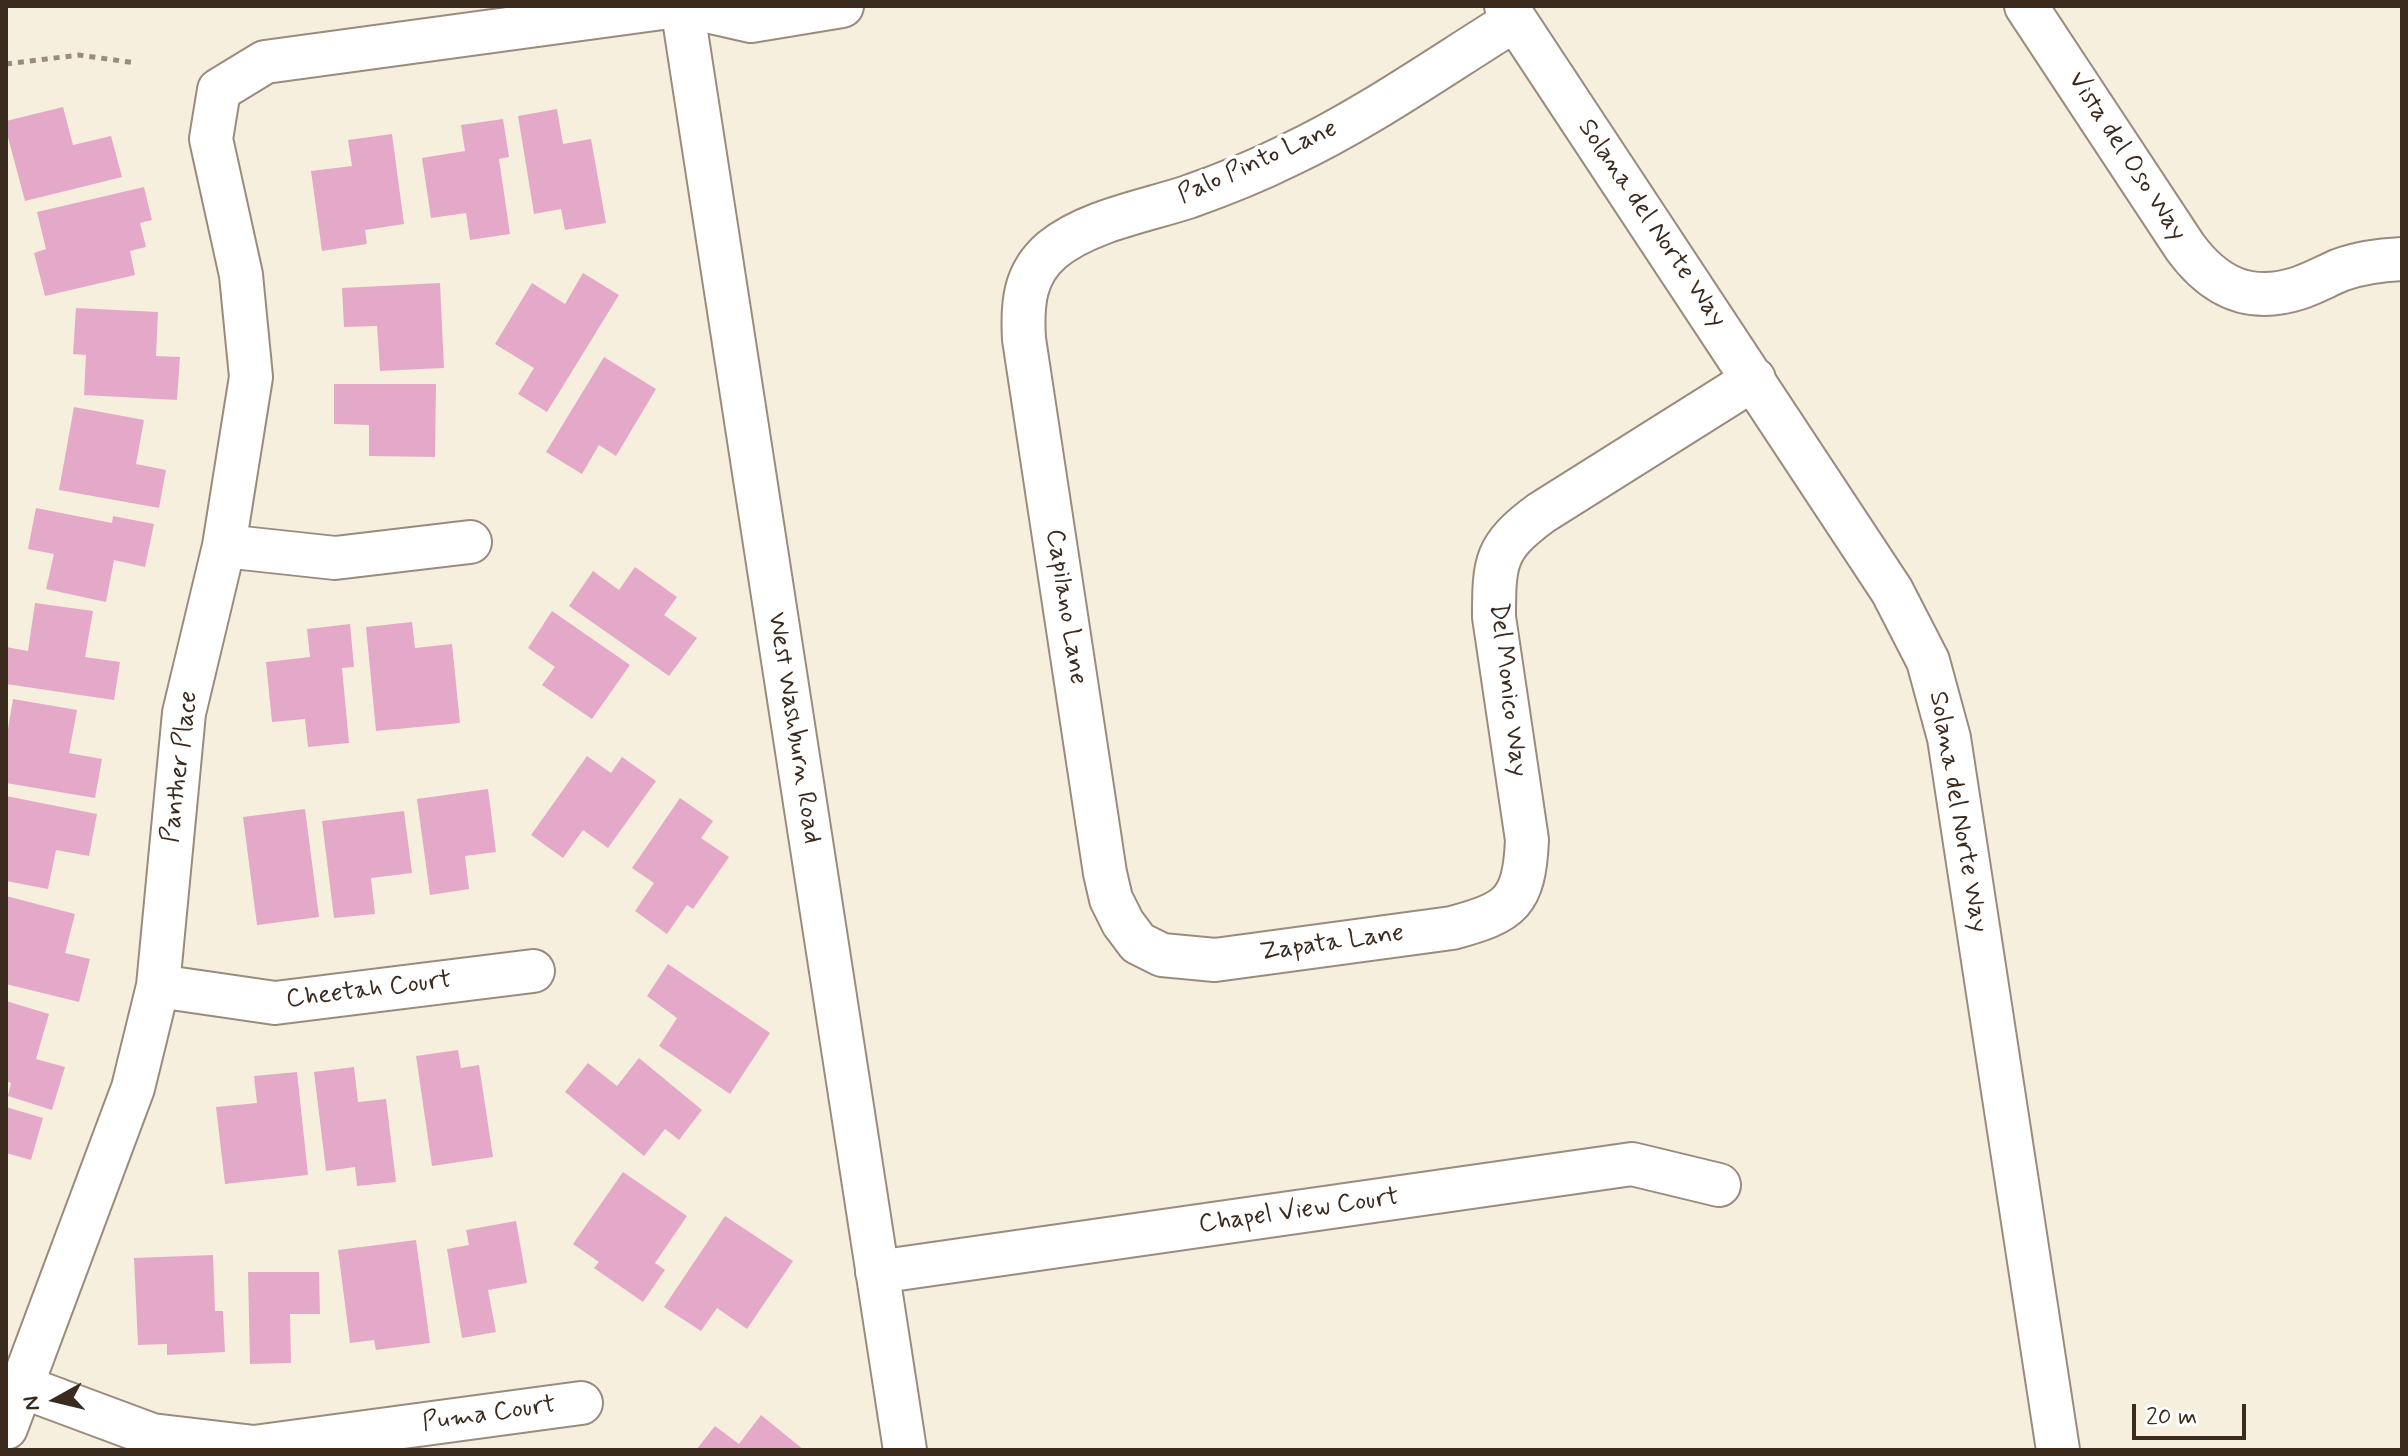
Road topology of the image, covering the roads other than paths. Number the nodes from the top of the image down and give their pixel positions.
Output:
1 (681, 6) edge
2 (842, 6) edge
3 (2026, 6) edge
4 (1510, 13) edge
5 (2402, 259) edge
6 (1036, 265) joint
7 (1754, 379) junction
8 (470, 542) dead end
9 (224, 546) junction
10 (1518, 894) joint
11 (1138, 943) joint
12 (533, 971) dead end
13 (158, 986) junction
14 (1719, 1185) dead end
15 (877, 1272) junction
16 (23, 1387) junction
17 (581, 1403) dead end
18 (6, 1428) edge
19 (905, 1450) edge
20 (2058, 1450) edge

1 - 2 street
1 - 9 street, Panther Place
1 - 15 street, West Washburn Road
3 - 5 street, Vista del Oso Way
4 - 6 street, Palo Pinto Lane
4 - 7 street, Solana del Norte Way
6 - 11 street, Capilano Lane
7 - 10 street, Del Monico Way
7 - 20 street, Solana del Norte Way
8 - 9 street
9 - 13 street, Panther Place
10 - 11 street, Zapata Lane
12 - 13 street, Cheetah Court
13 - 16 street, Panther Place
14 - 15 street, Chapel View Court
15 - 19 street, West Washburn Road
16 - 17 street, Puma Court
16 - 18 street, Panther Place

